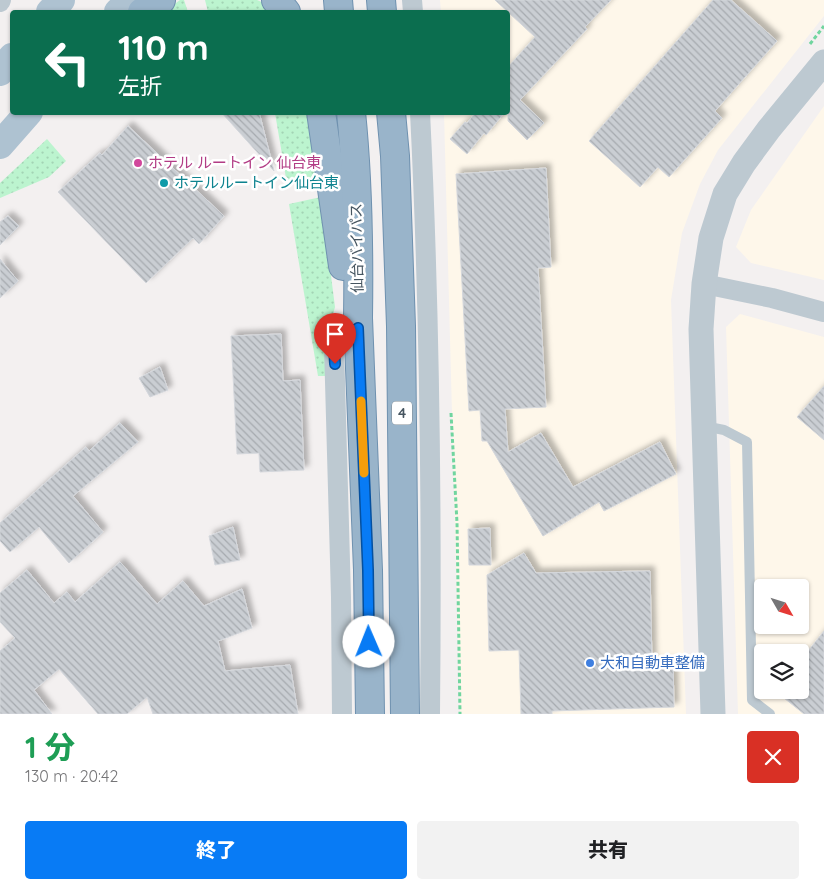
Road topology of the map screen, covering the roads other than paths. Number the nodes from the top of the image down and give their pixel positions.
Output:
1 (61, 0) edge
2 (130, 0) edge
3 (161, 0) edge
4 (276, 0) edge
5 (52, 10) edge
6 (120, 10) edge
7 (145, 10) edge
8 (284, 10) edge
9 (824, 62) edge
10 (26, 115) edge
11 (321, 115) edge
12 (351, 115) edge
13 (391, 115) edge
14 (420, 115) edge
15 (0, 145) edge
16 (704, 284) junction
17 (824, 312) edge
18 (358, 323) junction
19 (703, 426) junction
20 (342, 714) edge
21 (370, 714) edge
22 (405, 714) edge
23 (430, 714) edge
24 (714, 714) edge
25 (770, 714) edge

1 - 5 main road
2 - 6 main road
3 - 7 highway
4 - 8 highway
9 - 16 street
10 - 15 main road
11 - 18 highway
12 - 18 highway, 仙台バイパス
13 - 22 highway, 4
14 - 23 street
16 - 17 street
16 - 19 street
18 - 20 street
18 - 21 highway, 仙台バイパス
19 - 24 street
19 - 25 lane

